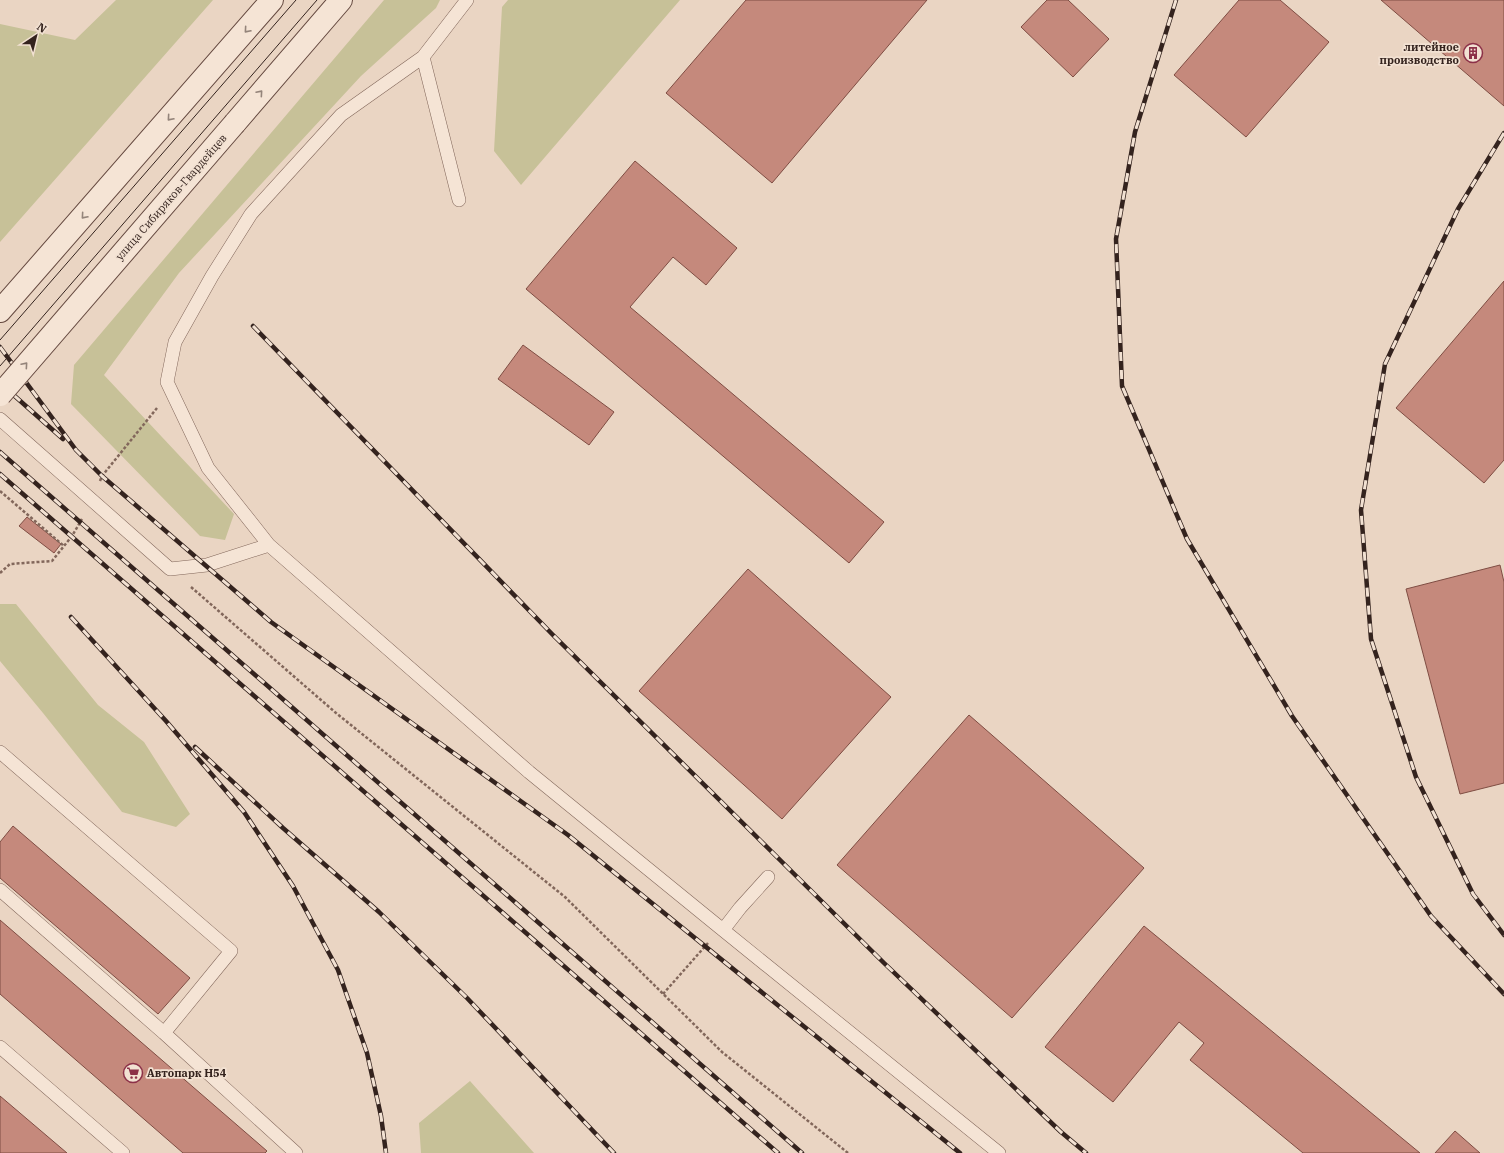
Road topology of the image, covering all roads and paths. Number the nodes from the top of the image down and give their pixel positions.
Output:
1 (272, 0) edge
2 (341, 0) edge
3 (467, 0) edge
4 (423, 57) junction
5 (459, 200) dead end
6 (0, 311) edge
7 (0, 395) edge
8 (0, 420) edge
9 (0, 491) edge
10 (269, 545) junction
11 (64, 546) dead end
12 (170, 569) junction
13 (0, 752) edge
14 (768, 876) dead end
15 (0, 890) edge
16 (723, 930) junction
17 (663, 994) junction
18 (164, 1033) junction
19 (0, 1047) edge
20 (123, 1153) edge
21 (296, 1153) edge
22 (848, 1153) edge
23 (999, 1153) edge

1 -> 6 main road
7 -> 2 main road, улица Сибиряков-Гвардейцев, bridge
3 - 4 lane
4 - 5 lane
4 - 10 lane
8 - 12 lane
9 - 11 path
10 - 12 lane
10 - 16 lane
12 - 17 path
13 - 18 lane
14 - 16 lane
15 - 18 lane
16 - 17 path
16 - 23 lane
17 - 22 path
18 - 21 lane
19 - 20 lane

